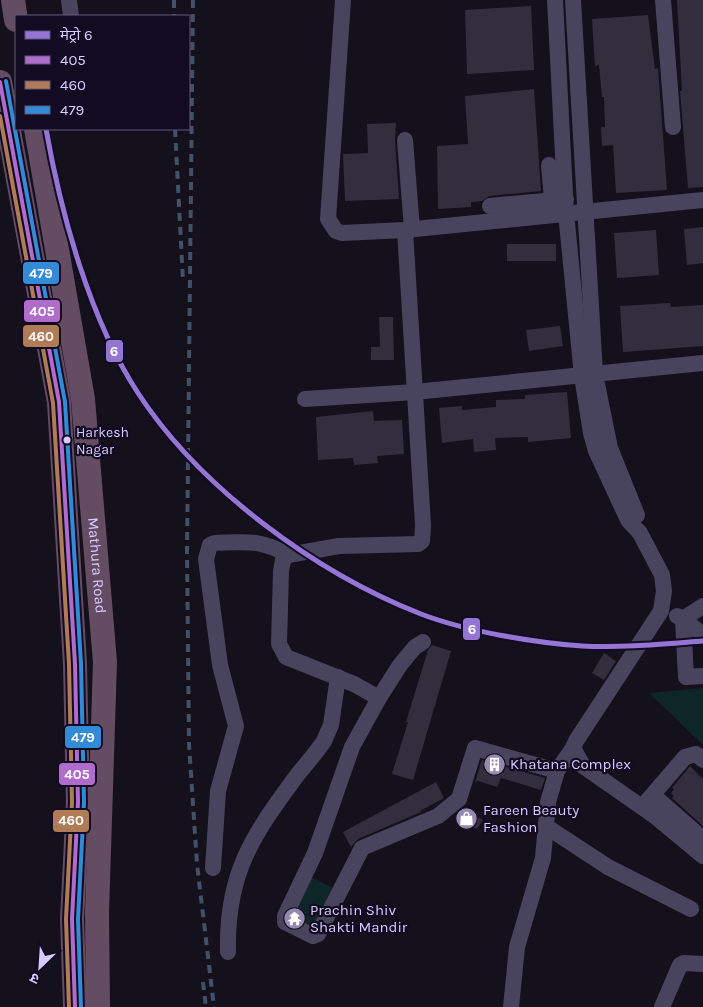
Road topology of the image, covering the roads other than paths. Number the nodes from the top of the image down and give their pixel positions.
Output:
1 (13, 0) edge
2 (69, 0) edge
3 (343, 0) edge
4 (555, 0) edge
5 (573, 0) edge
6 (662, 0) edge
7 (15, 15) edge
8 (71, 15) edge
9 (0, 82) edge
10 (673, 127) dead end
11 (36, 130) edge
12 (405, 140) dead end
13 (549, 165) dead end
14 (8, 166) edge
15 (703, 200) edge
16 (561, 204) junction
17 (490, 206) dead end
18 (586, 211) junction
19 (409, 230) junction
20 (703, 363) edge
21 (589, 375) junction
22 (415, 392) junction
23 (305, 399) dead end
24 (288, 555) junction
25 (703, 606) edge
26 (660, 610) junction
27 (683, 619) junction
28 (703, 635) edge
29 (423, 642) dead end
30 (703, 676) edge
31 (338, 677) junction
32 (379, 698) junction
33 (573, 748) junction
34 (703, 760) edge
35 (557, 771) junction
36 (648, 801) junction
37 (547, 827) junction
38 (703, 851) edge
39 (213, 868) dead end
40 (691, 909) dead end
41 (228, 952) dead end
42 (703, 964) edge
43 (75, 1007) edge
44 (98, 1007) edge
45 (511, 1007) edge
46 (662, 1007) edge

1 - 7 highway
2 - 8 street
3 - 19 street
4 - 16 street
5 - 18 street
6 - 10 street
9 - 14 highway, Mathura Road
11 - 44 highway, Mathura Road
12 - 19 street
13 - 16 street
14 - 43 highway, Mathura Road
15 - 18 street
16 - 17 street
16 - 18 street
16 - 19 street
16 - 21 street
18 - 21 street
19 - 22 street
20 - 21 street
21 - 22 street
21 - 26 street
22 - 23 street
22 - 24 street
24 - 31 street
24 - 39 street
25 - 27 street
26 - 27 street
26 - 33 street
27 - 28 street
27 - 30 street
29 - 32 street
31 - 32 street
31 - 41 street
32 - 35 street
33 - 35 street
33 - 36 street
34 - 36 street
35 - 37 street
36 - 38 street
37 - 40 street
37 - 45 street
42 - 46 street

